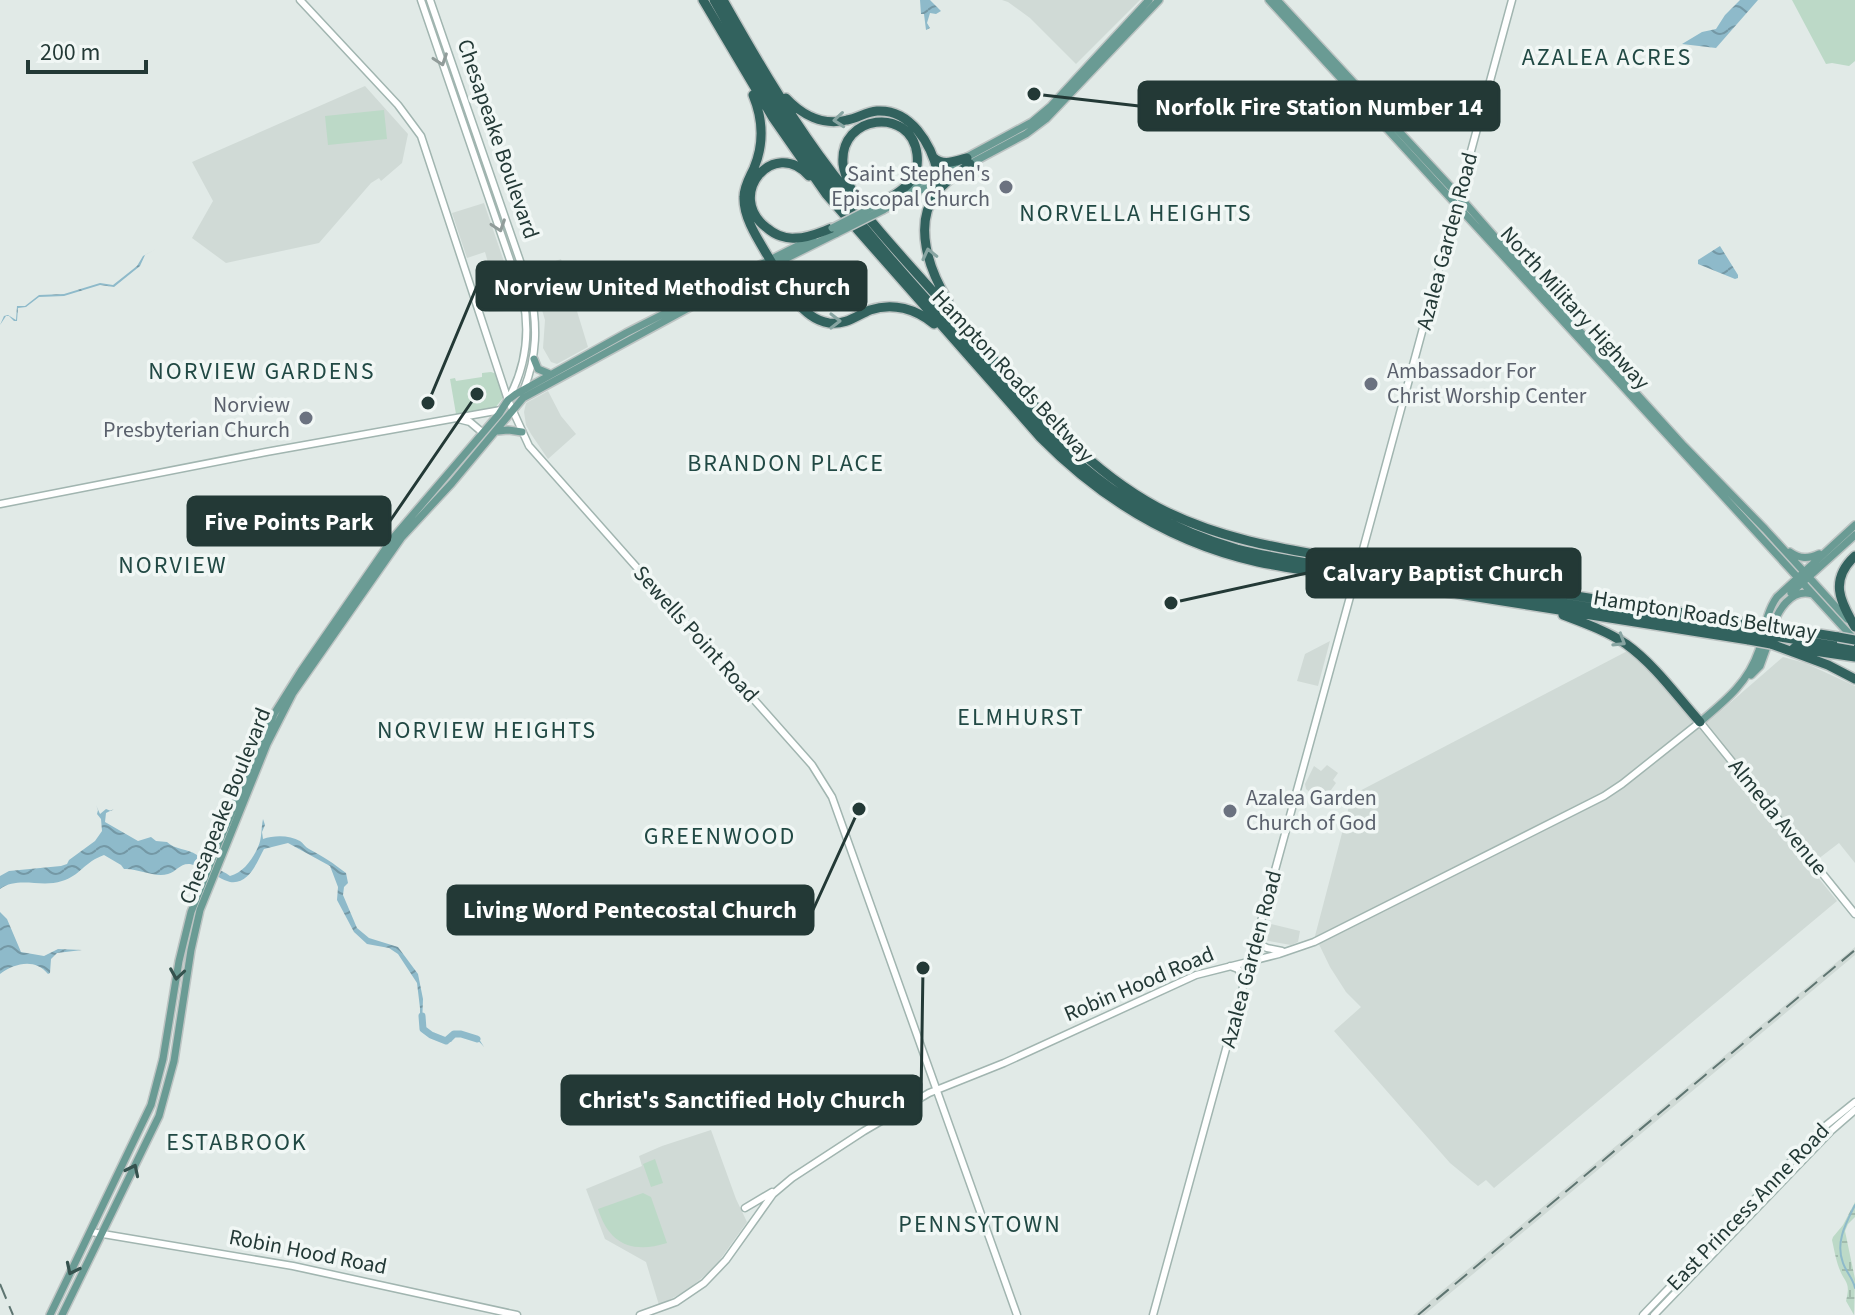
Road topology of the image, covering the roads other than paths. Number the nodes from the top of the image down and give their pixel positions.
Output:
1 (300, 0) edge
2 (421, 0) edge
3 (430, 0) edge
4 (703, 0) edge
5 (714, 0) edge
6 (723, 0) edge
7 (1149, 0) edge
8 (1159, 0) edge
9 (1269, 0) edge
10 (1277, 0) edge
11 (1512, 0) edge
12 (719, 28) junction
13 (770, 81) junction
14 (933, 157) junction
15 (968, 161) junction
16 (938, 173) junction
17 (933, 184) junction
18 (826, 194) junction
19 (1459, 196) junction
20 (857, 204) junction
21 (1457, 205) junction
22 (881, 207) junction
23 (835, 230) junction
24 (771, 263) junction
25 (530, 290) junction
26 (522, 293) junction
27 (692, 305) junction
28 (962, 324) junction
29 (948, 334) junction
30 (534, 359) junction
31 (552, 374) junction
32 (501, 379) junction
33 (518, 379) junction
34 (524, 389) junction
35 (508, 400) junction
36 (501, 410) junction
37 (513, 410) junction
38 (458, 419) junction
39 (496, 432) junction
40 (522, 432) junction
41 (483, 433) junction
42 (0, 504) edge
43 (1855, 525) edge
44 (1855, 535) edge
45 (1775, 546) junction
46 (1829, 550) junction
47 (1855, 556) edge
48 (1346, 568) junction
49 (1370, 572) junction
50 (1803, 577) junction
51 (1784, 590) junction
52 (1812, 594) junction
53 (1521, 604) junction
54 (1768, 619) junction
55 (1855, 627) edge
56 (1751, 632) junction
57 (1773, 636) junction
58 (1855, 640) edge
59 (1852, 653) edge
60 (1855, 679) edge
61 (1743, 682) junction
62 (1700, 722) junction
63 (1855, 914) edge
64 (1255, 942) junction
65 (1290, 951) junction
66 (1250, 961) junction
67 (1230, 966) junction
68 (1244, 981) junction
69 (937, 1089) junction
70 (1855, 1102) edge
71 (1855, 1110) edge
72 (778, 1189) junction
73 (745, 1208) dead end
74 (91, 1232) junction
75 (102, 1233) junction
76 (50, 1315) edge
77 (62, 1315) edge
78 (517, 1315) edge
79 (640, 1315) edge
80 (1017, 1315) edge
81 (1153, 1315) edge
82 (1643, 1315) edge
83 (1654, 1315) edge

1 - 32 main road, Sewells Point Road
2 -> 26 main road, Chesapeake Boulevard
3 - 25 main road, Chesapeake Boulevard
4 - 12 highway, Hampton Roads Beltway
5 - 48 highway
6 - 13 highway, Hampton Roads Beltway
7 - 15 main road
8 - 15 main road
9 - 21 main road, North Military Highway
10 - 19 main road, North Military Highway
11 - 19 main road, Azalea Garden Road
12 - 18 highway, Hampton Roads Beltway
12 - 24 highway
14 -> 13 highway
13 - 20 highway, Hampton Roads Beltway
14 - 15 highway
14 - 16 highway
15 - 16 main road
15 - 17 main road
28 -> 15 highway
16 - 17 highway
16 - 22 main road
17 - 22 main road
18 - 23 highway
18 - 29 highway, Hampton Roads Beltway
19 - 21 main road, Azalea Garden Road
19 - 45 main road, North Military Highway
20 - 22 highway
20 - 28 highway, Hampton Roads Beltway
21 - 45 main road, North Military Highway
21 - 64 main road, Azalea Garden Road
22 - 23 main road, bridge
23 - 24 main road
24 - 27 main road
24 - 31 main road
25 - 26 main road
25 - 30 main road, Chesapeake Boulevard
26 - 33 main road, Chesapeake Boulevard
27 -> 29 highway
27 - 37 main road
28 - 48 highway, Hampton Roads Beltway
29 - 48 highway, Hampton Roads Beltway
30 - 31 main road
30 - 34 main road, Chesapeake Boulevard
31 - 34 main road
32 - 33 main road
32 - 35 main road, Sewells Point Road
33 - 35 main road, Chesapeake Boulevard
34 - 35 main road
34 - 37 main road, Chesapeake Boulevard
35 - 36 main road, Chesapeake Boulevard
35 - 37 main road, Sewells Point Road
36 - 38 main road
36 - 41 main road, Chesapeake Boulevard
37 - 39 main road, Chesapeake Boulevard
37 - 40 main road, Sewells Point Road
38 - 41 main road
38 - 42 main road
39 - 40 main road
75 -> 39 main road, Chesapeake Boulevard
40 - 69 main road, Sewells Point Road
41 -> 74 main road, Chesapeake Boulevard
43 - 46 main road, Robin Hood Road
44 - 50 main road, Robin Hood Road
45 - 46 main road
45 - 50 main road, North Military Highway
45 - 51 main road
46 - 50 main road, Robin Hood Road
47 - 55 highway
48 - 49 highway, Hampton Roads Beltway, bridge
48 - 49 highway, Hampton Roads Beltway, bridge
49 - 53 highway, Hampton Roads Beltway
49 - 56 highway, Hampton Roads Beltway
50 - 51 main road, Robin Hood Road
50 - 52 main road, North Military Highway
50 - 54 main road, Robin Hood Road
50 - 55 main road, North Military Highway
51 - 54 main road, Robin Hood Road
52 - 58 main road, North Military Highway
52 - 61 main road
53 - 56 highway, Hampton Roads Beltway
53 -> 62 highway
54 - 61 main road, Robin Hood Road
56 - 57 highway, bridge
57 - 58 highway, Hampton Roads Beltway, bridge
57 - 59 highway
57 - 60 highway
61 - 62 main road, Robin Hood Road
62 - 63 main road, Almeda Avenue
62 - 65 main road, Robin Hood Road
64 - 65 main road
64 - 66 main road, Azalea Garden Road
65 - 66 main road, Robin Hood Road
66 - 67 main road, Robin Hood Road
66 - 68 main road, Azalea Garden Road
67 - 68 main road
67 - 69 main road, Robin Hood Road
68 - 81 main road, Azalea Garden Road
69 - 72 main road, Robin Hood Road
69 - 80 main road, Sewells Point Road
70 - 82 main road, East Princess Anne Road
71 - 83 main road, East Princess Anne Road
72 - 73 main road
72 - 79 main road, Robin Hood Road
74 - 75 main road, Robin Hood Road
74 -> 76 main road, Chesapeake Boulevard
75 - 77 main road, Chesapeake Boulevard
75 - 78 main road, Robin Hood Road

